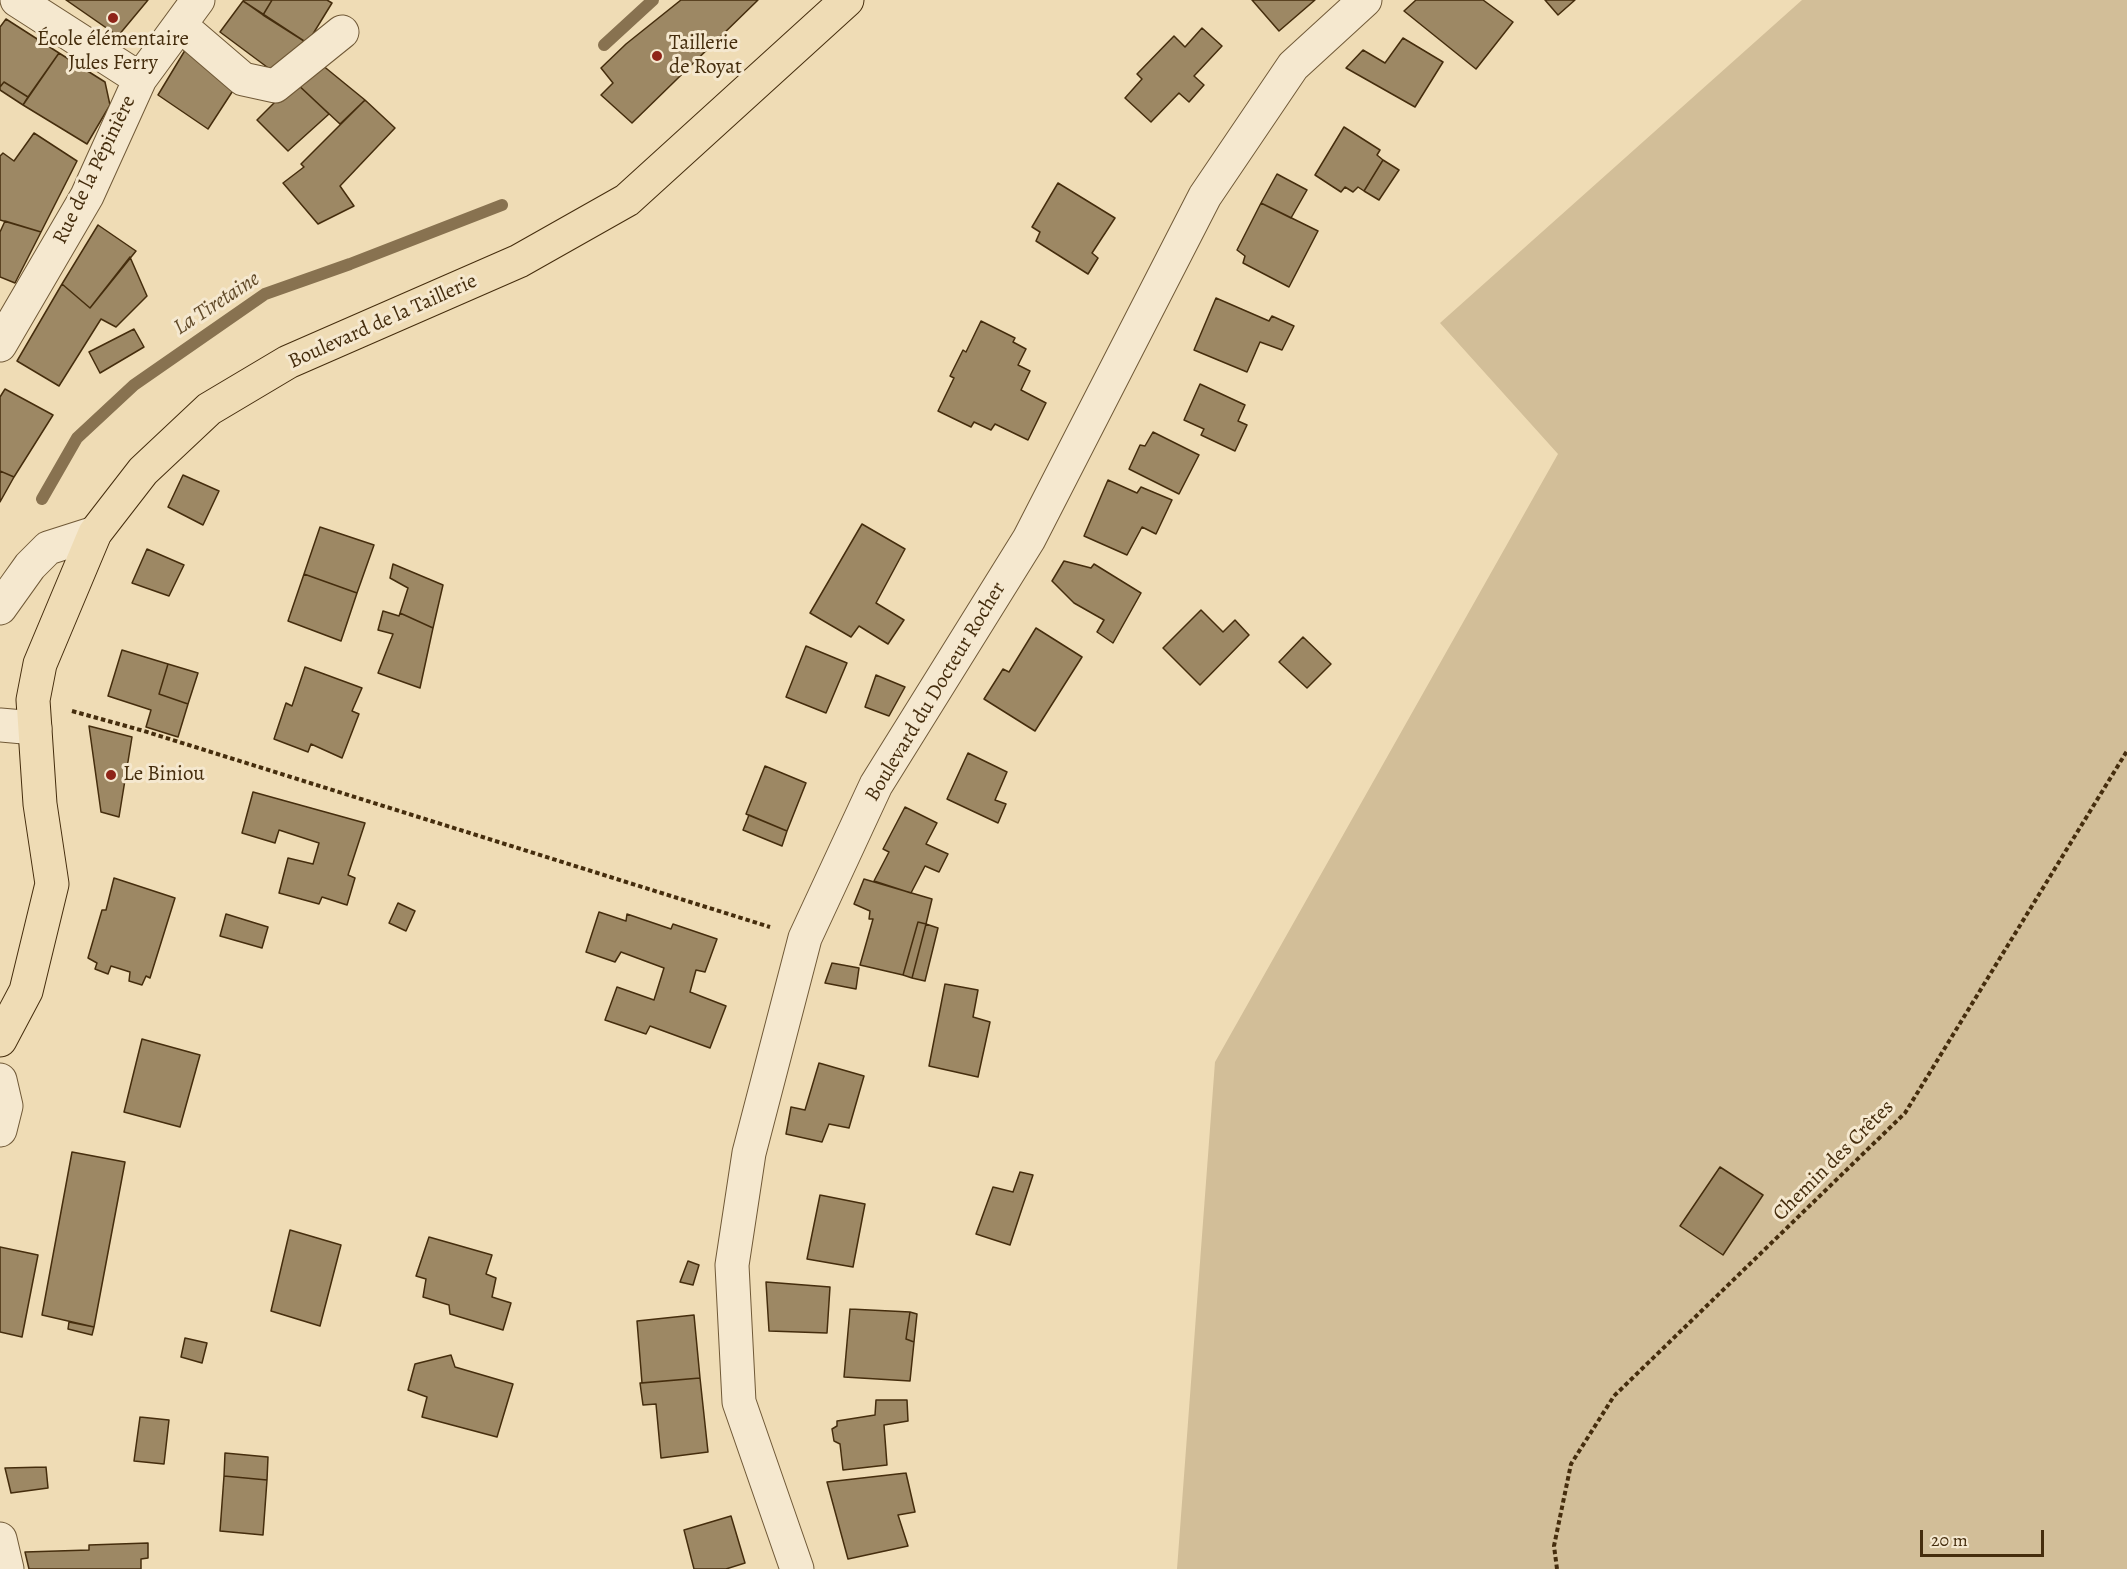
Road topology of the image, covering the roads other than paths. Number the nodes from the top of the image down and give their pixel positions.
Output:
1 (17, 0) edge
2 (847, 0) edge
3 (1365, 0) edge
4 (189, 12) edge
5 (342, 32) dead end
6 (140, 79) junction
7 (0, 345) edge
8 (95, 533) junction
9 (0, 608) edge
10 (34, 714) junction
11 (0, 724) edge
12 (0, 1040) edge
13 (0, 1080) edge
14 (0, 1130) edge
15 (0, 1539) edge
16 (7, 1569) edge
17 (797, 1569) edge

1 - 6 street
2 - 8 main road, Boulevard de la Taillerie
3 - 17 street, Boulevard du Docteur Rocher
4 - 5 street
4 - 6 street, Rue de la Pépinière
6 - 7 street, Rue de la Pépinière
8 - 9 street
8 - 10 main road, Boulevard de la Taillerie
10 - 11 street
10 - 12 main road, Boulevard de la Taillerie
13 - 14 street
15 - 16 street

